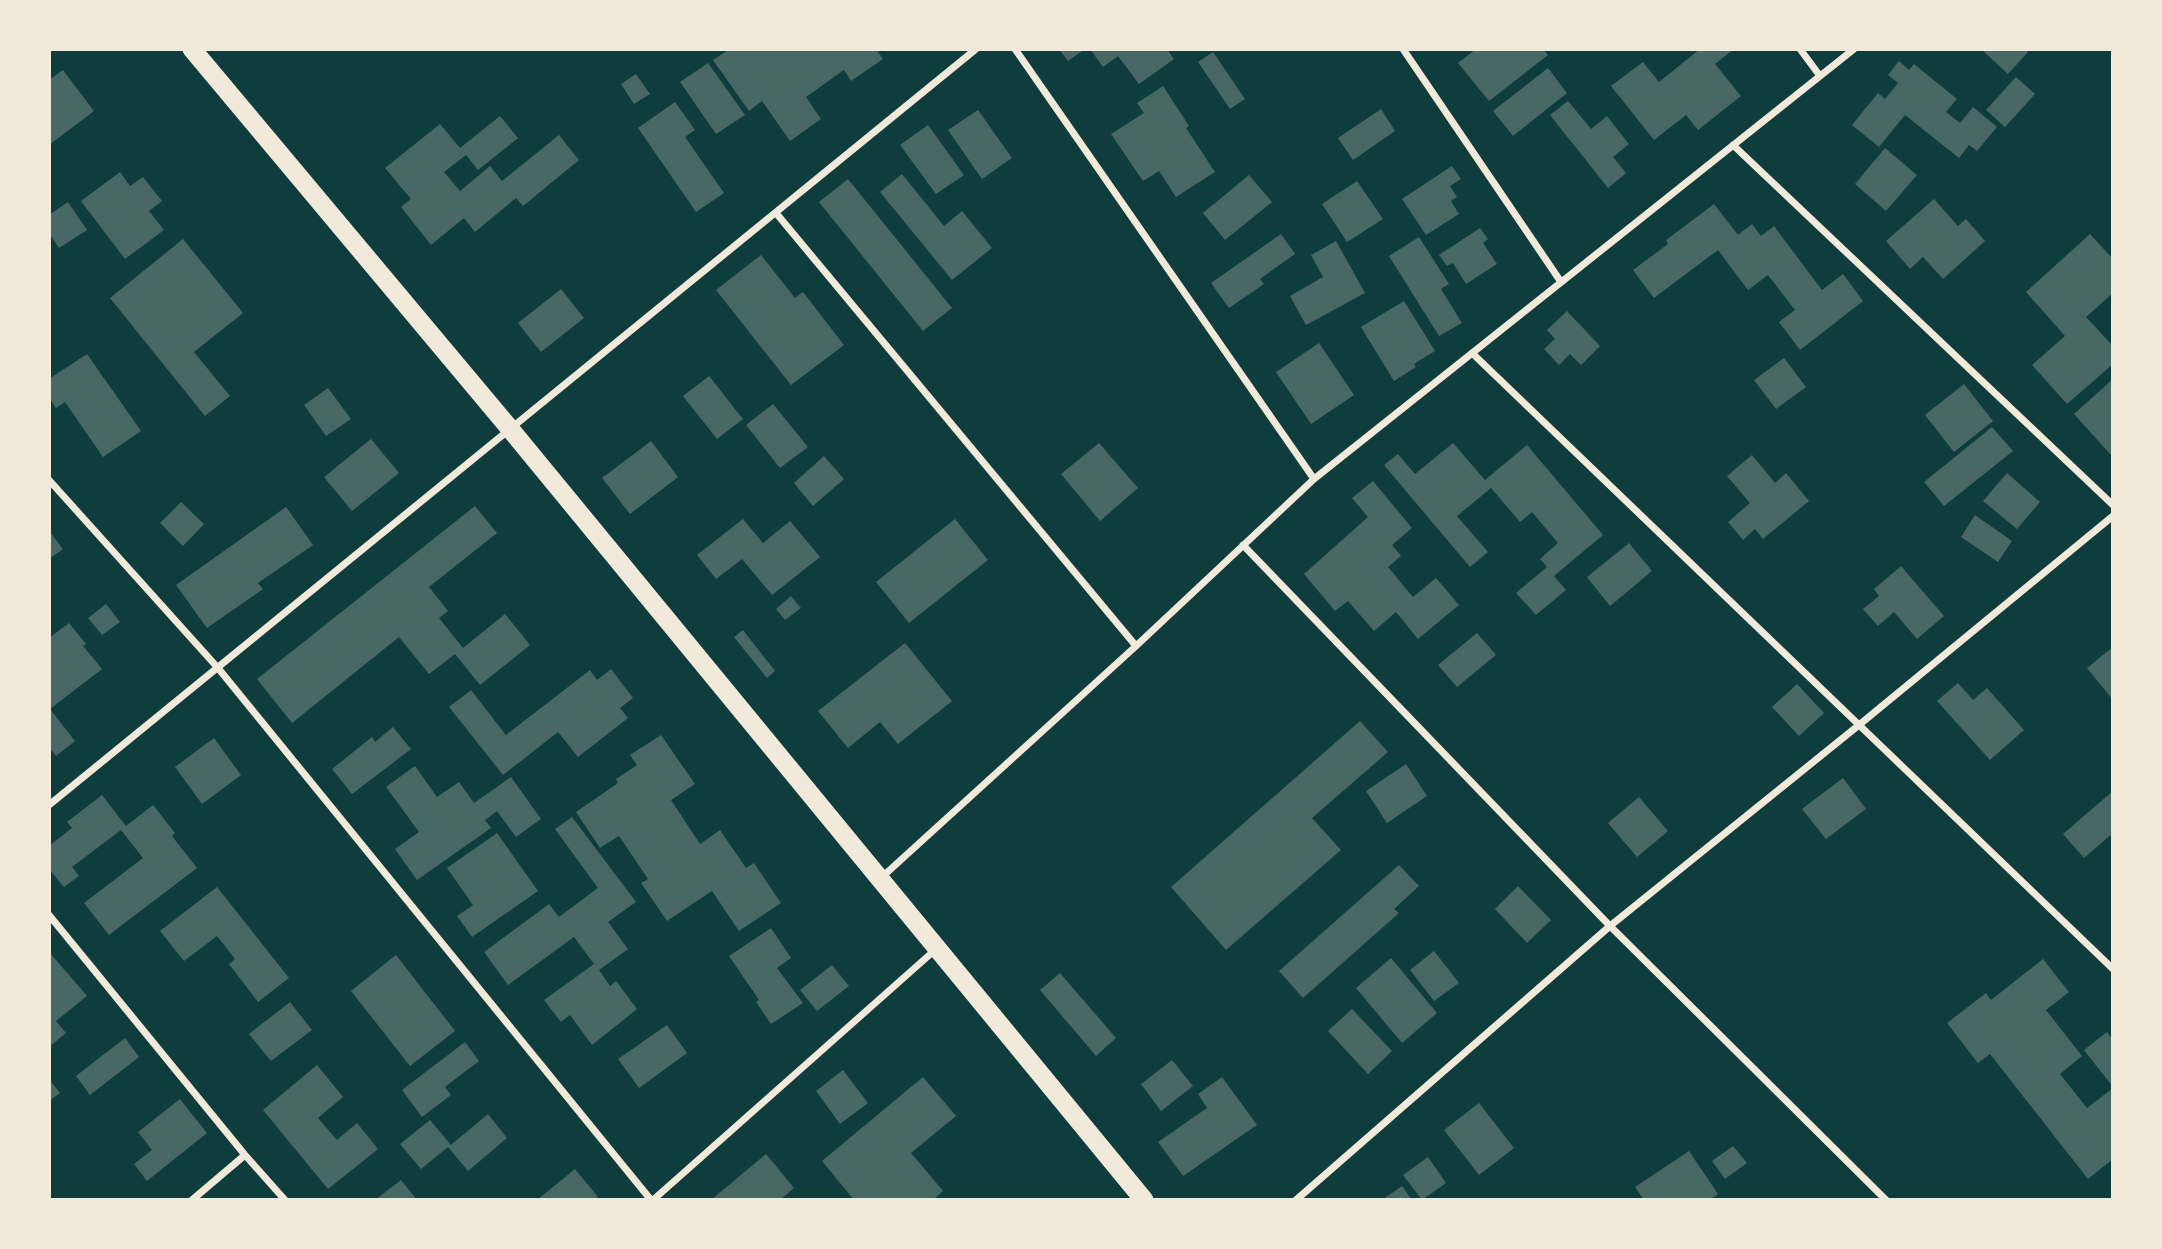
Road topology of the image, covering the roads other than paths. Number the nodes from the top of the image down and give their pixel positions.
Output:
1 (192, 49) edge
2 (976, 49) edge
3 (1015, 49) edge
4 (1404, 49) edge
5 (1800, 49) edge
6 (1854, 49) edge
7 (1820, 76) junction
8 (1733, 145) junction
9 (776, 213) junction
10 (1561, 282) junction
11 (1472, 353) junction
12 (511, 430) junction
13 (1314, 479) junction
14 (49, 480) edge
15 (2113, 505) edge
16 (2113, 516) edge
17 (1243, 545) junction
18 (1136, 646) junction
19 (218, 668) junction
20 (1859, 725) junction
21 (49, 805) edge
22 (880, 879) junction
23 (49, 915) edge
24 (1609, 926) junction
25 (937, 948) junction
26 (2113, 969) edge
27 (245, 1155) junction
28 (192, 1200) edge
29 (285, 1200) edge
30 (652, 1200) edge
31 (1144, 1200) edge
32 (1296, 1200) edge
33 (1886, 1200) edge

1 - 12 highway
2 - 9 street
3 - 13 street
4 - 10 street
5 - 7 street
6 - 7 street
7 - 8 street
8 - 10 street
8 - 15 street
9 - 12 street
9 - 18 street
10 - 11 street
11 - 13 street
11 - 20 street
12 - 19 street
12 - 22 highway
13 - 17 street
14 - 19 street
16 - 20 street
17 - 18 street
17 - 24 street
18 - 22 street
19 - 21 street
19 - 30 street
20 - 24 street
20 - 26 street
22 - 25 highway
23 - 27 street
24 - 32 street
24 - 33 street
25 - 30 street
25 - 31 highway
27 - 28 street
27 - 29 street

